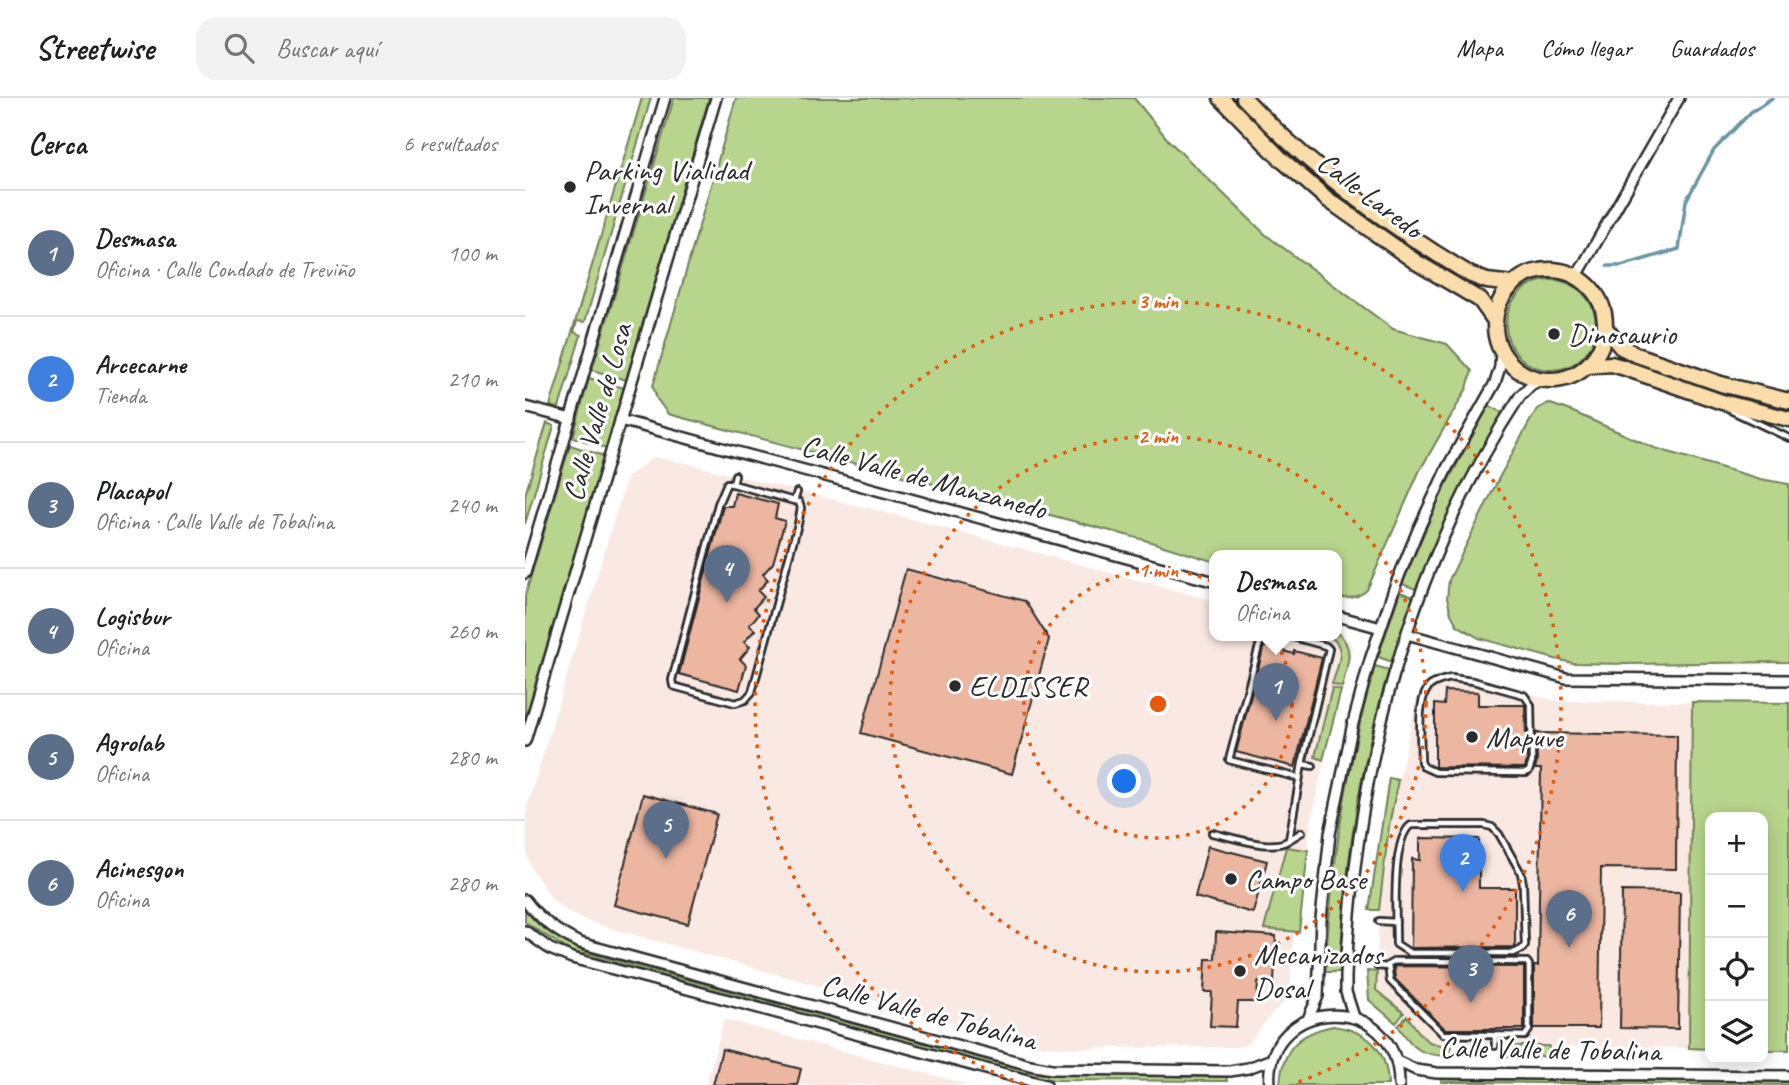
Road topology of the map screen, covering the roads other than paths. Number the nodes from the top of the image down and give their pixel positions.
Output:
1 (665, 98) edge
2 (716, 98) edge
3 (1221, 98) edge
4 (1244, 98) edge
5 (1679, 98) edge
6 (1577, 276) junction
7 (1513, 284) junction
8 (1495, 321) junction
9 (1606, 329) junction
10 (1501, 351) junction
11 (1588, 366) junction
12 (1540, 380) junction
13 (1700, 395) junction
14 (1789, 401) edge
15 (526, 410) edge
16 (571, 419) junction
17 (1789, 419) edge
18 (620, 420) junction
19 (1789, 438) edge
20 (735, 475) dead end
21 (733, 484) junction
22 (797, 492) dead end
23 (794, 501) junction
24 (525, 573) edge
25 (1209, 580) edge
26 (1342, 617) edge
27 (1381, 628) junction
28 (1407, 634) junction
29 (1260, 641) edge
30 (1308, 641) edge
31 (1789, 680) edge
32 (1513, 690) joint
33 (525, 741) edge
34 (1301, 764) junction
35 (1313, 766) dead end
36 (1299, 778) junction
37 (1302, 832) dead end
38 (1212, 833) dead end
39 (1289, 840) junction
40 (525, 900) edge
41 (1379, 921) dead end
42 (1396, 922) junction
43 (525, 931) edge
44 (1377, 967) dead end
45 (1388, 967) junction
46 (1354, 1017) junction
47 (1308, 1019) junction
48 (1495, 1035) junction
49 (1495, 1046) dead end
50 (1272, 1059) junction
51 (1397, 1061) junction
52 (1789, 1076) edge
53 (1046, 1085) edge
54 (1269, 1085) edge
55 (1399, 1085) edge

1 - 16 street, Calle Valle de Losa
2 - 18 street, Calle Valle de Losa
3 - 8 main road, Calle Laredo
4 - 7 main road, Calle Laredo
5 - 6 street
6 - 7 main road
6 - 9 main road
7 - 8 main road
8 - 10 main road
9 - 11 main road
9 - 14 main road
10 - 12 main road
10 - 27 street
11 - 12 main road
11 - 13 main road
12 - 28 street
13 - 17 main road
13 - 19 lane
15 - 16 street
16 - 24 street, Calle Valle de Losa
18 - 25 street, Calle Valle de Manzanedo
18 - 33 street, Calle Valle de Losa
20 - 21 lane
21 - 23 lane
21 - 23 lane
22 - 23 lane
26 - 27 street
27 - 47 street
28 - 31 street
28 - 46 street
29 - 36 lane
30 - 34 lane
32 - 32 lane
34 - 35 lane
34 - 36 lane
36 - 39 lane
37 - 39 lane
38 - 39 lane
40 - 50 street, Calle Valle de Tobalina
41 - 42 lane
42 - 42 lane
43 - 53 street, Calle Valle de Tobalina
44 - 45 lane
45 - 48 lane
45 - 48 lane
46 - 47 street
46 - 51 street
47 - 50 street
48 - 49 lane
50 - 54 street
51 - 52 street, Calle Valle de Tobalina
51 - 55 street

